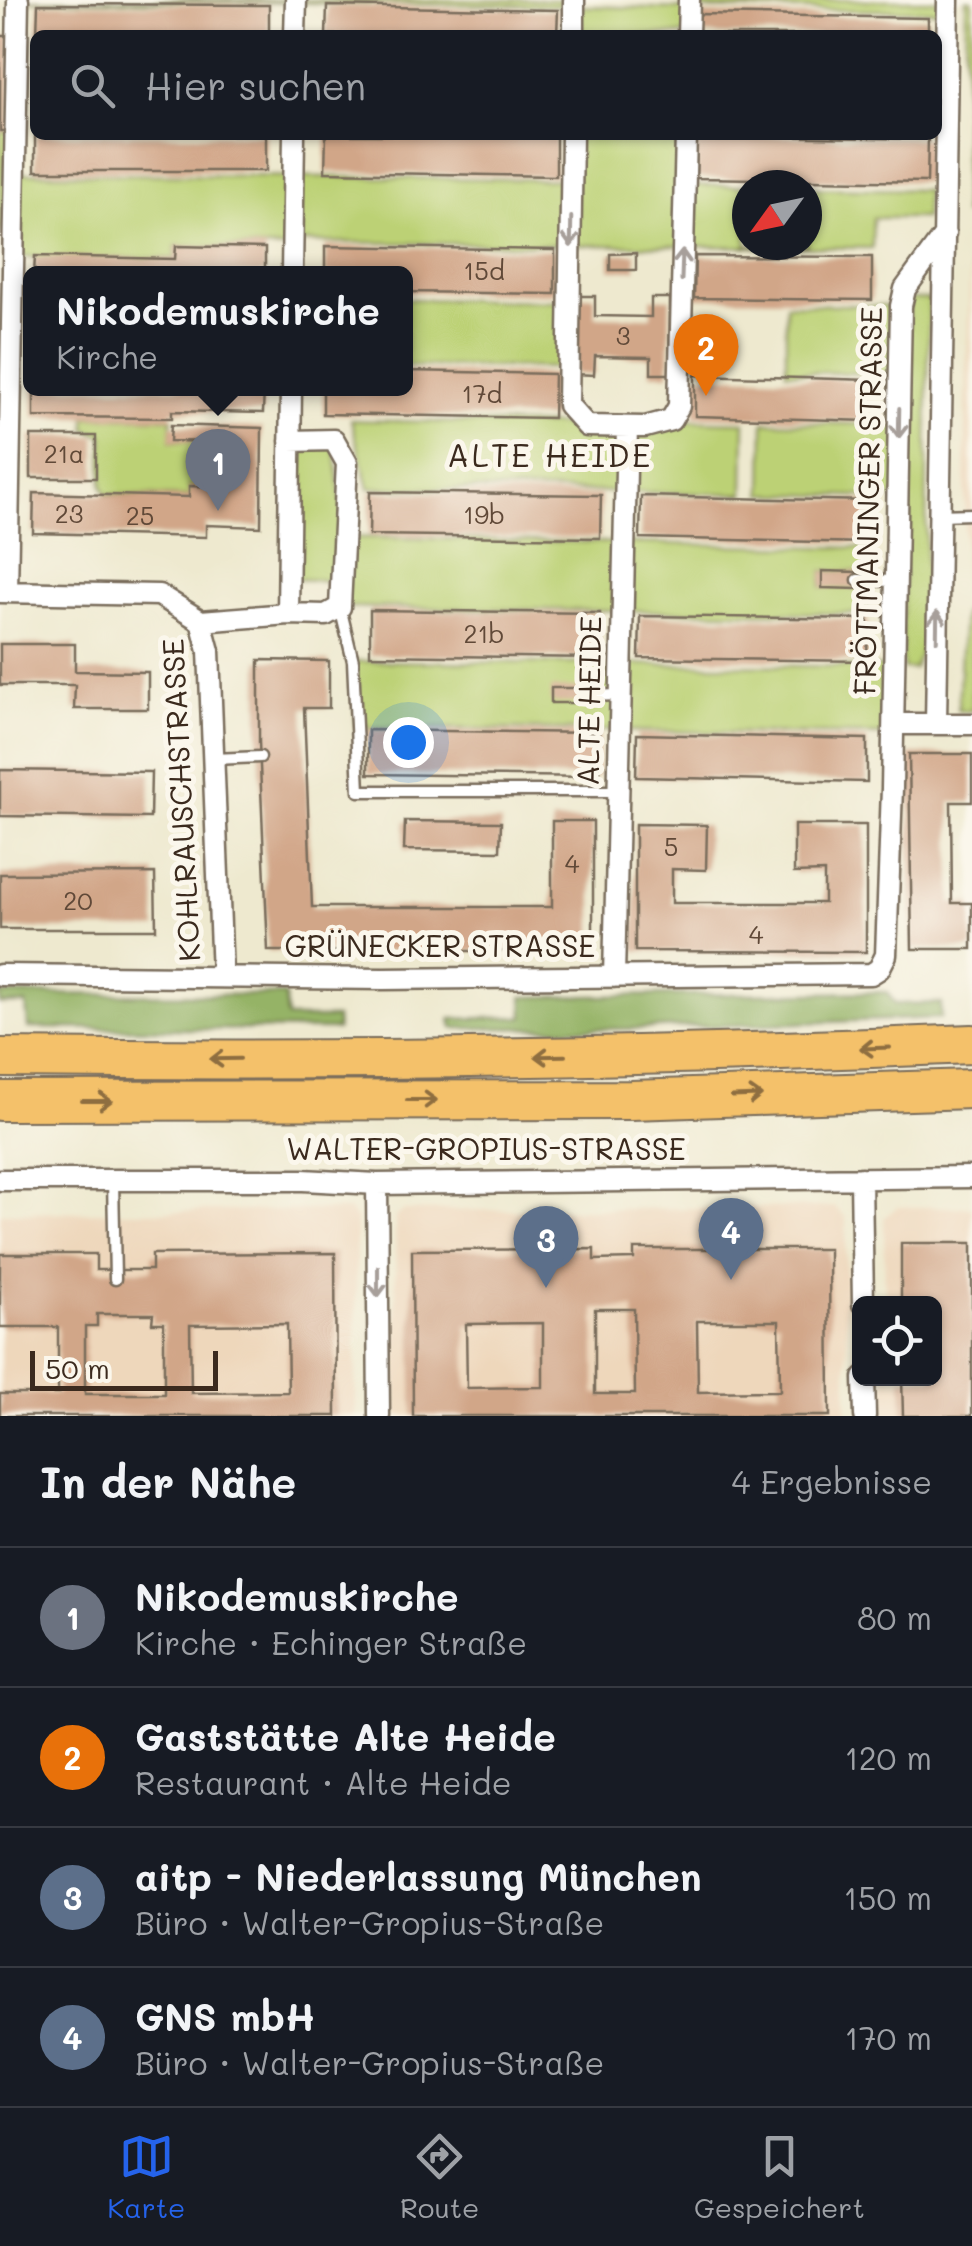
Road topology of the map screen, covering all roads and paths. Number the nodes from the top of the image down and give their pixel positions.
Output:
1 (18, 0) edge
2 (296, 0) edge
3 (574, 0) edge
4 (689, 0) edge
5 (948, 0) edge
6 (295, 30) edge
7 (574, 30) edge
8 (688, 30) edge
9 (294, 140) edge
10 (572, 140) edge
11 (686, 140) edge
12 (7, 230) edge
13 (944, 234) junction
14 (292, 266) edge
15 (291, 396) edge
16 (627, 427) junction
17 (290, 440) junction
18 (972, 514) edge
19 (938, 515) junction
20 (858, 580) dead end
21 (896, 581) junction
22 (4, 592) edge
23 (340, 607) junction
24 (288, 614) junction
25 (201, 621) junction
26 (620, 695) junction
27 (586, 696) dead end
28 (936, 723) junction
29 (894, 724) junction
30 (972, 724) edge
31 (260, 756) dead end
32 (214, 759) junction
33 (618, 791) junction
34 (879, 969) joint
35 (0, 975) edge
36 (222, 975) junction
37 (614, 977) junction
38 (972, 1044) edge
39 (0, 1058) edge
40 (972, 1089) edge
41 (0, 1102) edge
42 (862, 1178) junction
43 (972, 1178) edge
44 (0, 1180) edge
45 (112, 1180) junction
46 (377, 1184) junction
47 (114, 1279) dead end
48 (863, 1296) edge
49 (864, 1386) edge
50 (379, 1416) edge
51 (865, 1416) edge

1 - 12 street
2 - 6 street
3 - 7 street
4 - 8 street
5 - 13 street
9 - 14 street
10 -> 16 street
16 -> 11 street
12 - 22 street
13 - 19 street
13 -> 21 street, FRÖTTMANINGER STRASSE
15 - 17 street
16 - 26 street, ALTE HEIDE
17 - 23 street
17 - 24 street
18 - 19 lane
28 -> 19 street
20 - 21 lane
21 - 29 street, FRÖTTMANINGER STRASSE
22 - 25 street
23 - 24 street
23 - 33 lane
24 - 25 street
25 - 32 street, KOHLRAUSCHSTRASSE
26 - 27 lane
26 - 33 street, ALTE HEIDE
28 - 29 street, FRÖTTMANINGER STRASSE
28 - 30 street, FRÖTTMANINGER STRASSE
29 - 34 street, FRÖTTMANINGER STRASSE
31 - 32 lane
32 - 36 street, KOHLRAUSCHSTRASSE
33 - 37 street, ALTE HEIDE
34 - 37 street, GRÜNECKER STRASSE
35 - 36 street, GRÜNECKER STRASSE
36 - 37 street, GRÜNECKER STRASSE
38 -> 39 highway
41 -> 40 highway
42 - 43 street, WALTER-GROPIUS-STRASSE
42 - 46 street, WALTER-GROPIUS-STRASSE
42 - 48 street
44 - 45 street, WALTER-GROPIUS-STRASSE
45 - 46 street, WALTER-GROPIUS-STRASSE
45 - 47 lane
46 -> 50 street
49 - 51 street

